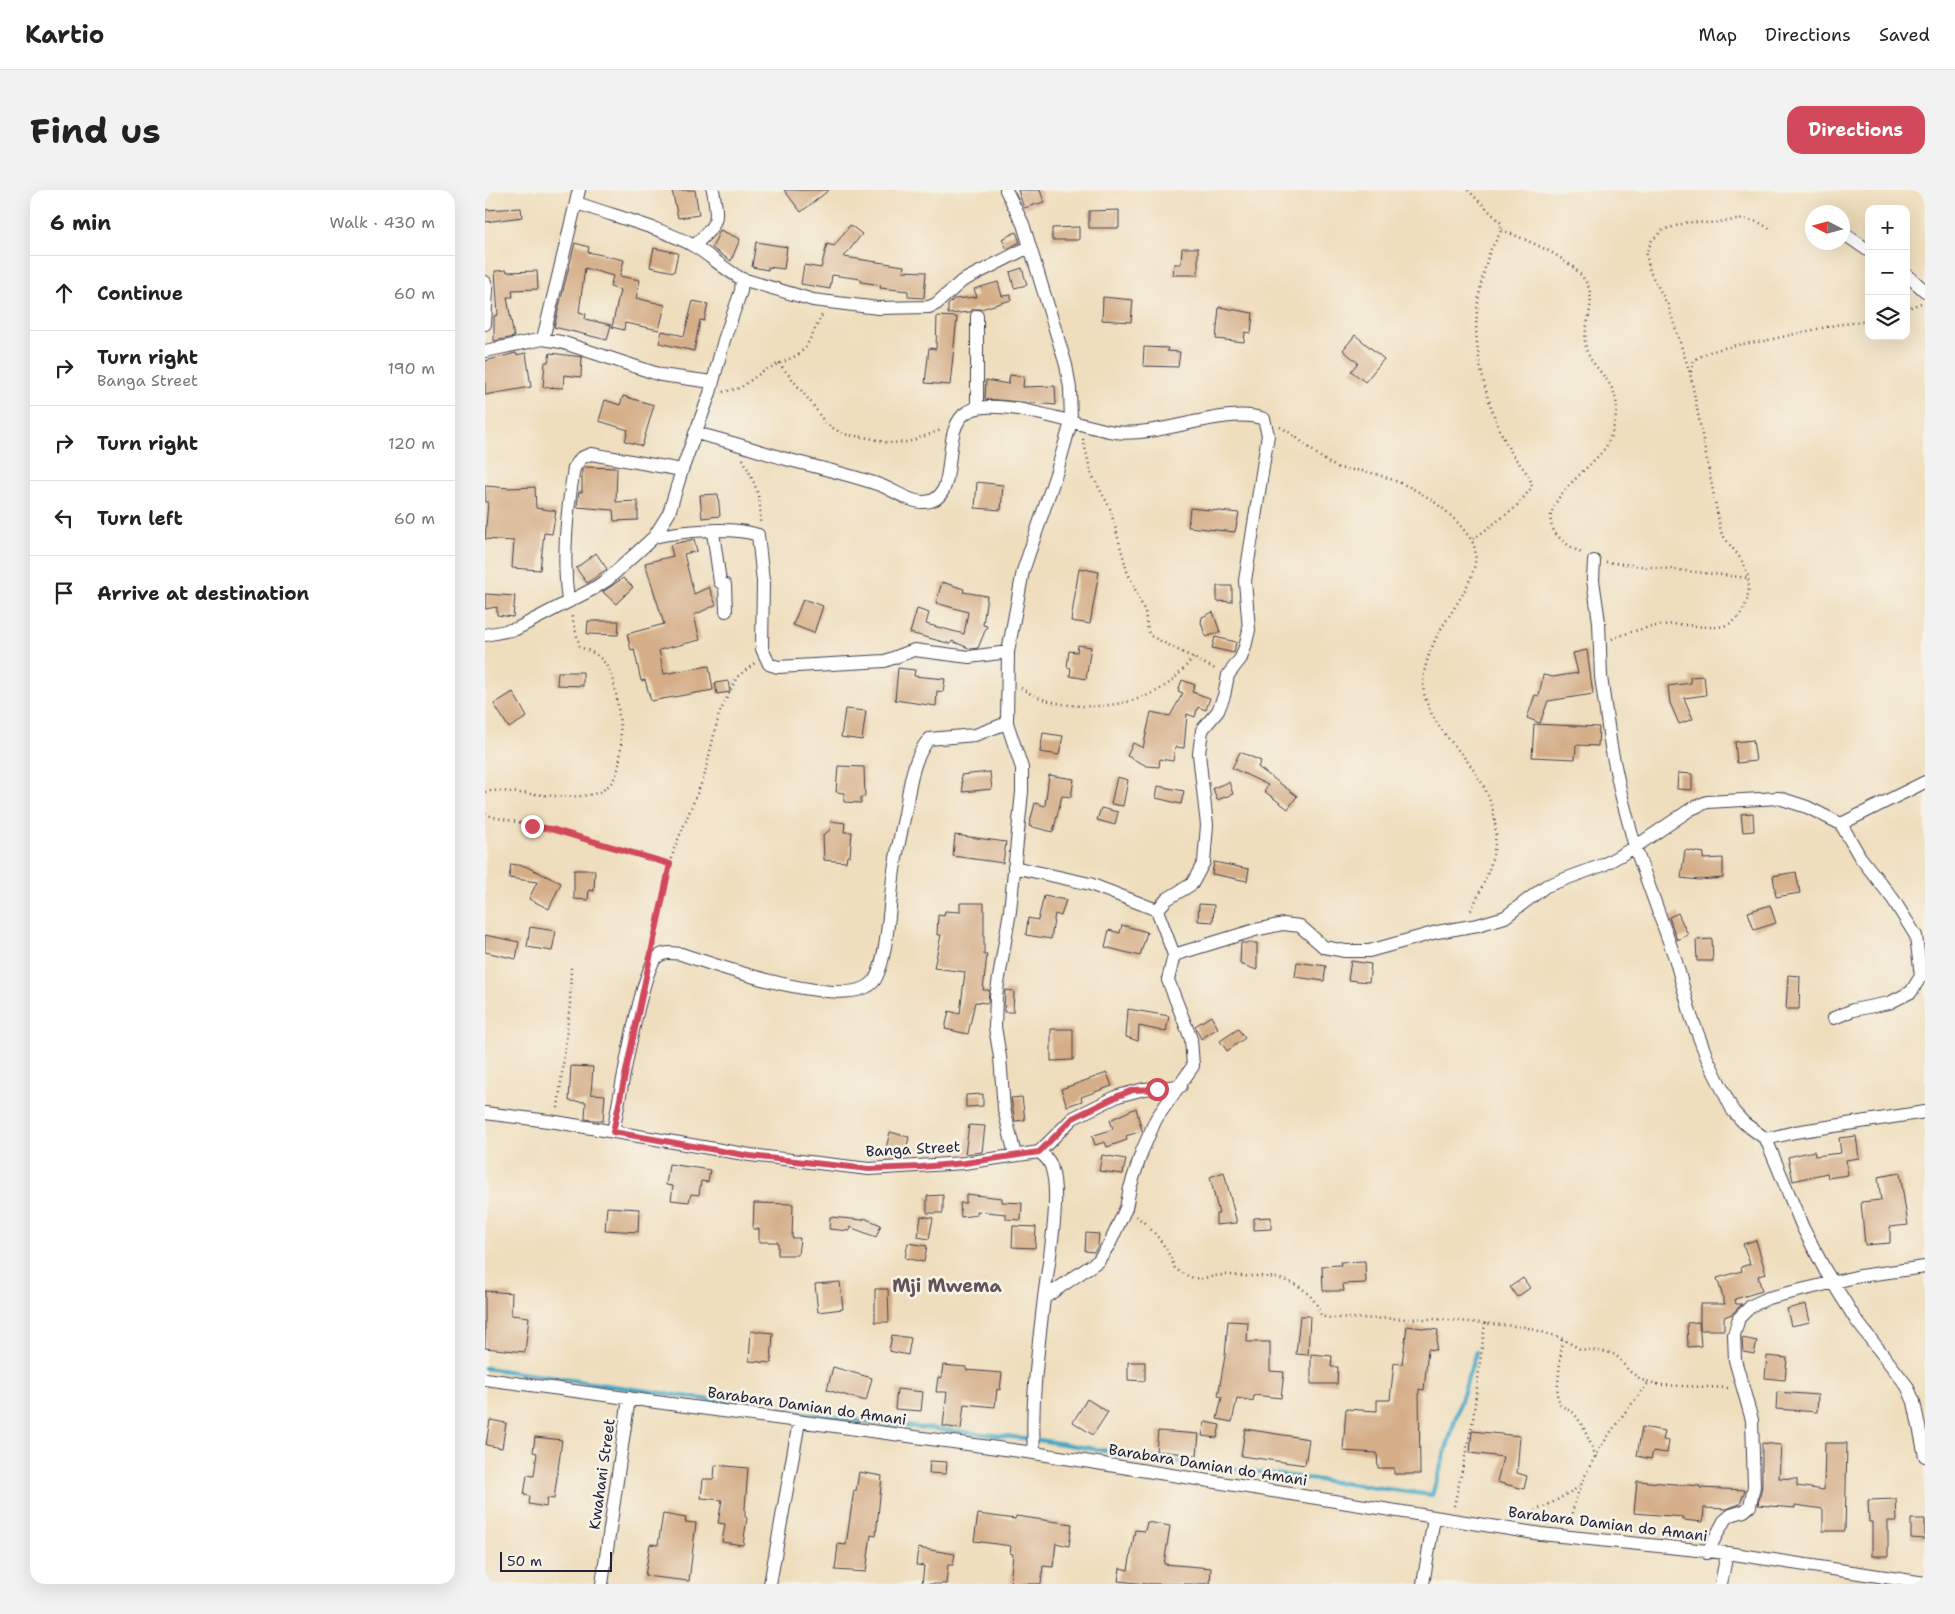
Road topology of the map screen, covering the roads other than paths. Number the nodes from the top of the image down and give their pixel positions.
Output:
1 (579, 190) edge
2 (713, 190) edge
3 (1006, 190) edge
4 (577, 203) junction
5 (1850, 238) edge
6 (694, 246) junction
7 (1029, 247) junction
8 (1866, 250) edge
9 (1910, 278) edge
10 (742, 279) junction
11 (485, 282) edge
12 (1925, 291) edge
13 (977, 316) dead end
14 (485, 324) edge
15 (543, 339) junction
16 (485, 350) edge
17 (711, 387) junction
18 (977, 408) junction
19 (1070, 424) junction
20 (695, 433) junction
21 (682, 470) junction
22 (713, 532) junction
23 (654, 537) junction
24 (1593, 561) road end
25 (567, 601) junction
26 (726, 611) dead end
27 (485, 635) edge
28 (1008, 652) junction
29 (1007, 723) junction
30 (1922, 788) edge
31 (1841, 824) junction
32 (1635, 847) junction
33 (1014, 867) junction
34 (1157, 910) junction
35 (1174, 955) junction
36 (1834, 1018) dead end
37 (1181, 1086) junction
38 (1925, 1112) edge
39 (485, 1113) edge
40 (613, 1132) junction
41 (1767, 1139) junction
42 (1039, 1152) junction
43 (1015, 1155) junction
44 (1925, 1267) edge
45 (1834, 1284) junction
46 (1044, 1298) junction
47 (485, 1379) edge
48 (629, 1398) junction
49 (799, 1422) junction
50 (1034, 1453) junction
51 (1925, 1456) edge
52 (1434, 1518) junction
53 (1707, 1553) junction
54 (1727, 1553) junction
55 (1925, 1583) edge
56 (602, 1584) edge
57 (769, 1584) edge
58 (1423, 1584) edge
59 (1721, 1584) edge

1 - 4 street
2 - 6 street
3 - 7 street
4 - 6 street
4 - 15 street
5 - 8 street
6 - 10 street
7 - 10 street
7 - 19 street
9 - 12 street
10 - 17 street
11 - 14 street
13 - 18 street
15 - 16 street
15 - 17 street
17 - 20 street
18 - 19 street
18 - 20 street
19 - 28 street
19 - 34 street
20 - 21 street
21 - 23 street
21 - 25 street
22 - 23 street
22 - 26 street
22 - 28 street
23 - 25 street
24 - 32 street
25 - 27 street
28 - 29 street
29 - 33 street
29 - 40 street
30 - 31 street
31 - 32 street
31 - 36 street
32 - 35 street
32 - 41 street
33 - 34 street
33 - 43 street
34 - 35 street
35 - 37 street
37 - 42 street
37 - 46 street
38 - 41 street
39 - 40 street, Banga Street
40 - 43 street, Banga Street
41 - 45 street
42 - 43 street, Banga Street
42 - 46 street
44 - 45 street
45 - 51 street
45 - 53 street
46 - 50 street
47 - 48 street, Barabara Damian do Amani
48 - 49 street, Barabara Damian do Amani
48 - 56 street, Kwahani Street
49 - 50 street, Barabara Damian do Amani
49 - 57 street
50 - 52 street, Barabara Damian do Amani
52 - 53 street, Barabara Damian do Amani
52 - 58 street
53 - 54 street, Barabara Damian do Amani
54 - 55 street, Barabara Damian do Amani
54 - 59 street

